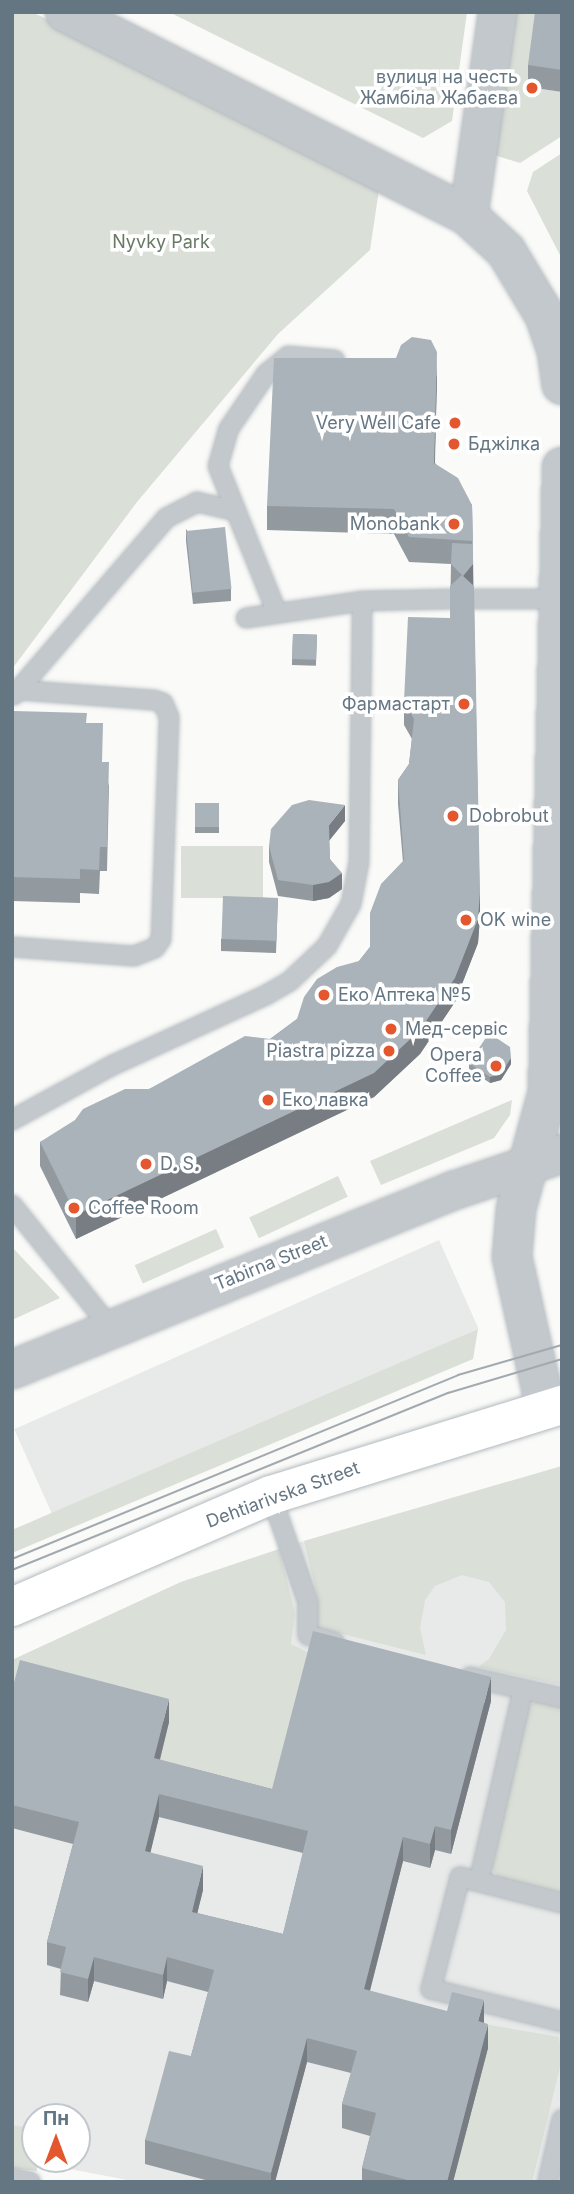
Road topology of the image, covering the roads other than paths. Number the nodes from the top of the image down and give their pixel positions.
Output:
1 (65, 12) edge
2 (497, 12) edge
3 (468, 216) junction
4 (356, 361) edge
5 (562, 385) edge
6 (562, 467) edge
7 (232, 510) junction
8 (451, 598) edge
9 (474, 598) edge
10 (560, 599) edge
11 (362, 601) junction
12 (277, 613) junction
13 (246, 618) dead end
14 (15, 694) edge
15 (558, 778) edge
16 (12, 947) edge
17 (12, 1120) edge
18 (547, 1158) edge
19 (12, 1205) edge
20 (110, 1327) junction
21 (12, 1369) edge
22 (554, 1407) edge
23 (271, 1496) junction
24 (12, 1607) edge
25 (348, 1645) edge
26 (454, 1673) edge
27 (523, 1690) junction
28 (562, 1698) edge
29 (479, 1881) junction
30 (562, 1903) edge
31 (562, 2022) edge
32 (562, 2120) edge
33 (12, 2178) edge
34 (31, 2182) edge
35 (548, 2182) edge

1 - 3 street
2 - 3 street
3 - 5 street
4 - 7 lane
6 - 10 street
7 - 12 lane
7 - 14 lane
8 - 11 lane
9 - 10 lane
10 - 15 street
11 - 12 lane
11 - 17 lane
12 - 13 lane
14 - 16 lane
15 - 18 street
18 - 20 street, Tabirna Street
18 - 22 street
19 - 20 lane
20 - 21 street, Tabirna Street
22 - 23 main road, Dehtiarivska Street
23 - 24 main road, Dehtiarivska Street
23 - 25 lane
26 - 27 lane
27 - 28 lane
27 - 29 lane
29 - 30 lane
29 - 31 lane
32 - 35 lane
33 - 34 lane

